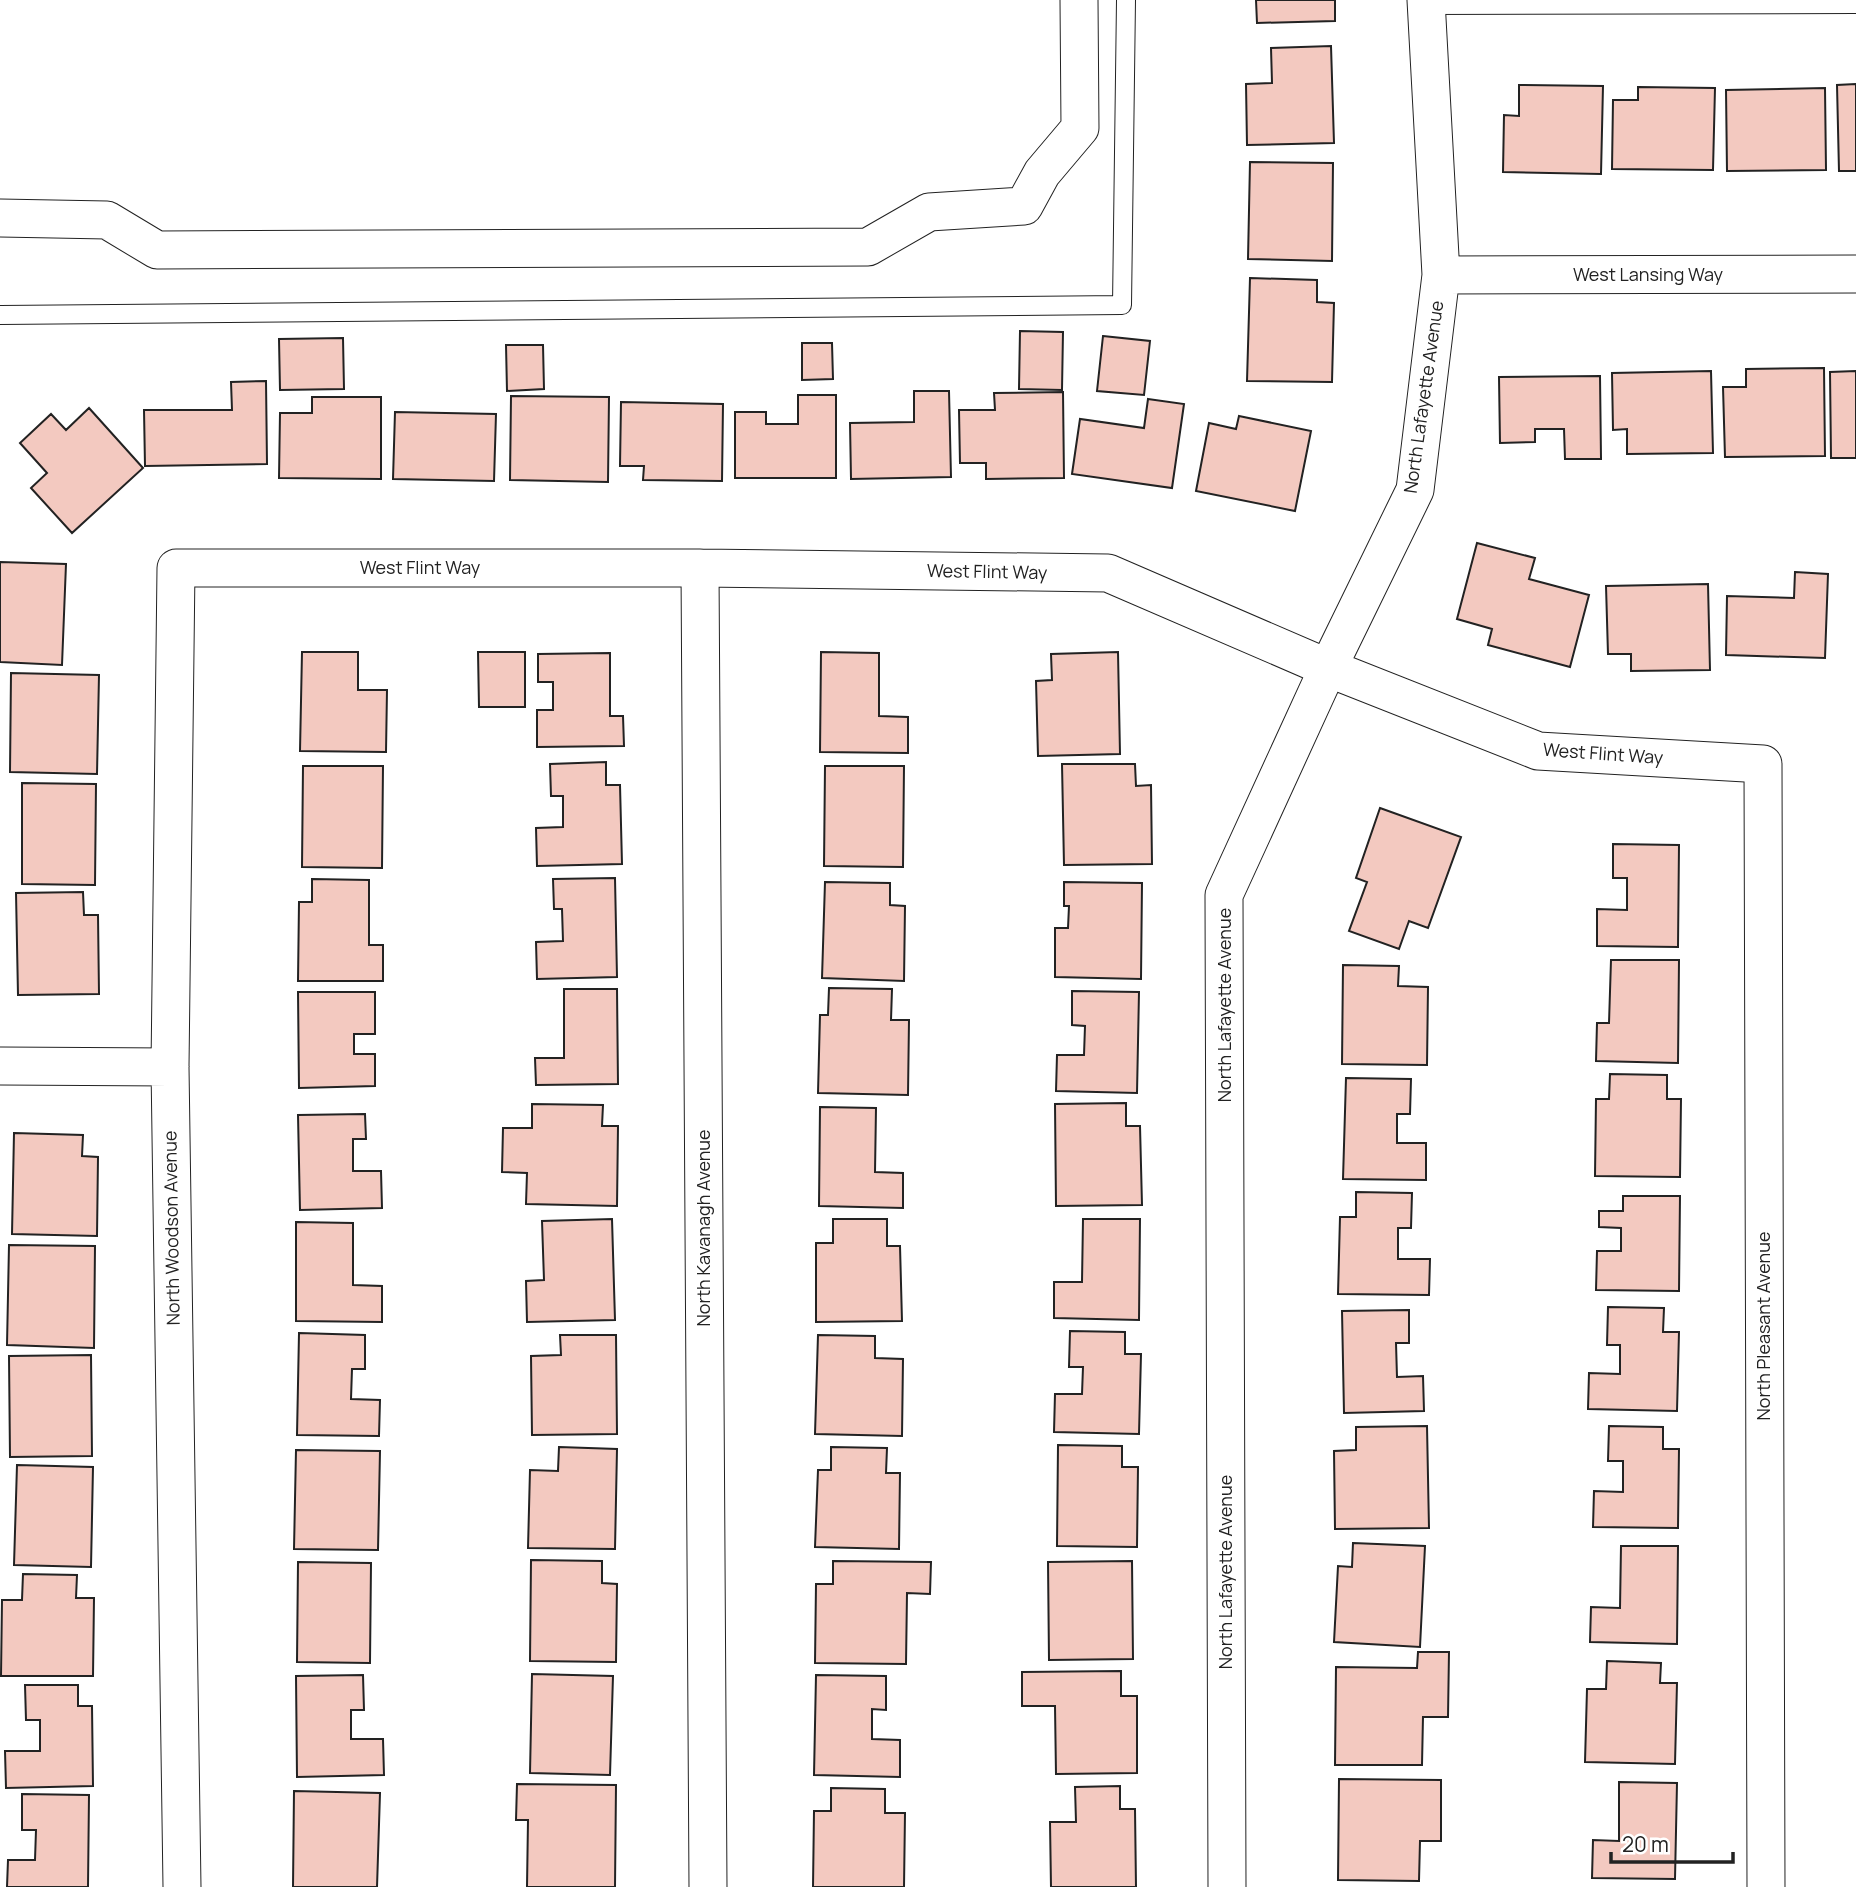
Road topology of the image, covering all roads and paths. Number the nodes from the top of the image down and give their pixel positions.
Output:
1 (1079, 0) edge
2 (1126, 0) edge
3 (1426, 2) edge
4 (1856, 5) edge
5 (0, 218) edge
6 (1856, 274) edge
7 (1441, 275) junction
8 (0, 315) edge
9 (176, 568) joint
10 (700, 568) junction
11 (1328, 668) junction
12 (1763, 764) joint
13 (0, 1066) edge
14 (170, 1068) junction
15 (182, 1887) edge
16 (708, 1887) edge
17 (1227, 1887) edge
18 (1766, 1887) edge

1 - 5 street
2 - 8 lane
3 - 4 lane
3 - 7 street, North Lafayette Avenue
6 - 7 street, West Lansing Way
7 - 11 street, North Lafayette Avenue
9 - 10 street, West Flint Way
9 - 14 street, North Woodson Avenue
10 - 11 street, West Flint Way
10 - 16 street, North Kavanagh Avenue
11 - 12 street, West Flint Way
11 - 17 street, North Lafayette Avenue
12 - 18 street, North Pleasant Avenue
13 - 14 street
14 - 15 street, North Woodson Avenue

